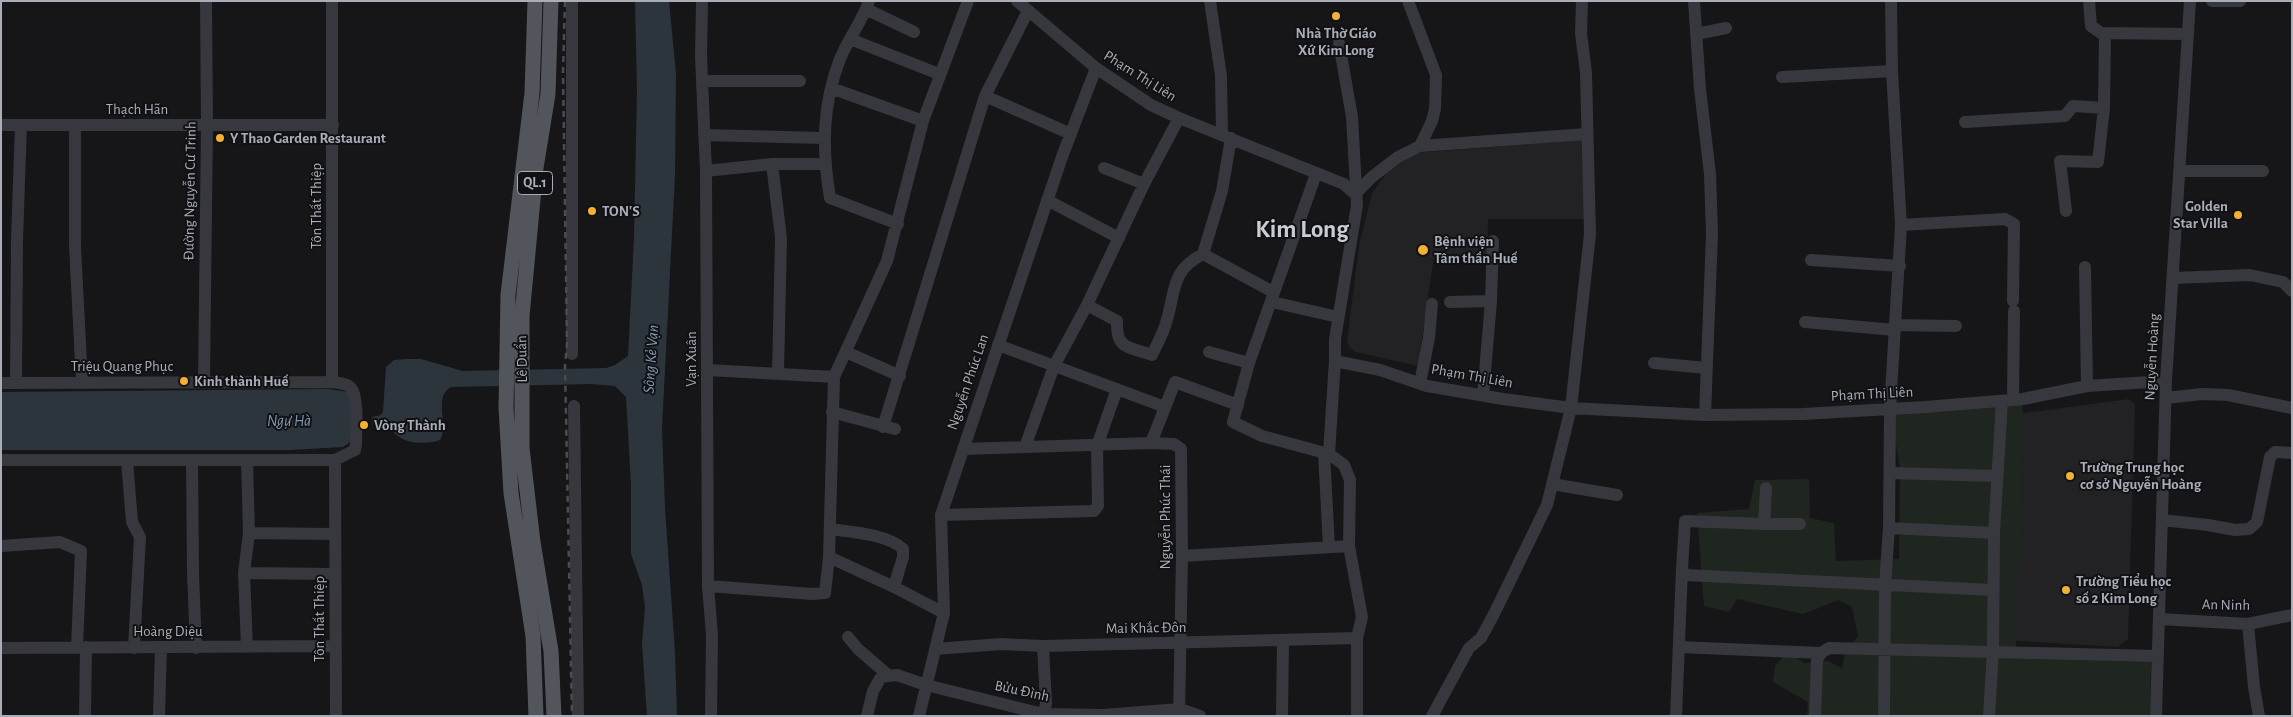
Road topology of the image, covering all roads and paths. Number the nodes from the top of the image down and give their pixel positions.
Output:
1 (206, 1) edge
2 (332, 1) edge
3 (535, 1) edge
4 (551, 1) edge
5 (572, 1) edge
6 (702, 1) edge
7 (968, 1) edge
8 (1017, 1) edge
9 (1210, 1) edge
10 (1408, 1) edge
11 (1582, 1) edge
12 (1694, 1) edge
13 (1891, 1) edge
14 (2089, 1) edge
15 (2190, 1) edge
16 (2212, 1) edge
17 (2240, 1) edge
18 (868, 5) edge
19 (1028, 11) junction
20 (1726, 28) dead end
21 (914, 32) dead end
22 (1696, 34) junction
23 (2105, 34) junction
24 (2188, 34) junction
25 (850, 40) junction
26 (1339, 42) dead end
27 (1096, 68) junction
28 (1892, 71) junction
29 (939, 74) junction
30 (1782, 77) dead end
31 (702, 81) junction
32 (800, 81) dead end
33 (831, 88) junction
34 (532, 93) junction
35 (548, 94) junction
36 (985, 96) junction
37 (2104, 108) junction
38 (1179, 118) junction
39 (923, 121) junction
40 (1965, 122) dead end
41 (1, 125) edge
42 (21, 125) junction
43 (75, 125) junction
44 (207, 125) junction
45 (333, 125) junction
46 (1070, 134) junction
47 (1587, 134) junction
48 (704, 135) junction
49 (1227, 137) junction
50 (824, 138) junction
51 (1420, 146) junction
52 (772, 164) junction
53 (824, 164) junction
54 (1104, 168) dead end
55 (706, 171) junction
56 (2180, 171) junction
57 (2263, 171) dead end
58 (1316, 174) junction
59 (1144, 184) junction
60 (1355, 194) junction
61 (1047, 200) junction
62 (2066, 211) dead end
63 (898, 224) junction
64 (1901, 225) junction
65 (1119, 238) junction
66 (1493, 241) dead end
67 (1203, 254) junction
68 (1811, 260) dead end
69 (1900, 266) junction
70 (2085, 267) dead end
71 (2173, 278) junction
72 (2292, 291) edge
73 (1272, 297) junction
74 (1450, 302) dead end
75 (1491, 302) junction
76 (1432, 304) dead end
77 (1087, 305) junction
78 (1338, 317) junction
79 (1805, 322) dead end
80 (1956, 326) dead end
81 (1896, 327) junction
82 (998, 345) junction
83 (846, 352) junction
84 (1209, 352) dead end
85 (572, 354) dead end
86 (1335, 360) junction
87 (1249, 363) junction
88 (1654, 363) dead end
89 (1054, 366) junction
90 (1706, 368) junction
91 (708, 370) junction
92 (778, 373) junction
93 (900, 376) junction
94 (834, 377) junction
95 (2166, 381) junction
96 (82, 382) junction
97 (204, 382) junction
98 (332, 382) junction
99 (1, 383) edge
100 (16, 383) junction
101 (1420, 383) junction
102 (2087, 386) junction
103 (1117, 389) junction
104 (1483, 395) junction
105 (2166, 398) junction
106 (2008, 400) junction
107 (1238, 404) junction
108 (574, 406) dead end
109 (1165, 407) junction
110 (1571, 408) junction
111 (1890, 408) junction
112 (2292, 408) edge
113 (832, 412) junction
114 (1705, 415) junction
115 (1151, 443) junction
116 (1097, 446) junction
117 (1025, 447) junction
118 (963, 449) junction
119 (2292, 453) edge
120 (1327, 454) junction
121 (1, 460) edge
122 (127, 460) junction
123 (192, 460) junction
124 (247, 460) junction
125 (335, 460) junction
126 (1890, 473) junction
127 (1997, 476) junction
128 (1552, 484) junction
129 (1766, 488) dead end
130 (1617, 495) dead end
131 (941, 515) junction
132 (2162, 520) junction
133 (1764, 524) junction
134 (1800, 524) dead end
135 (1889, 528) junction
136 (830, 530) junction
137 (249, 533) junction
138 (1994, 533) junction
139 (335, 534) junction
140 (1, 546) edge
141 (1349, 546) junction
142 (1329, 547) junction
143 (1182, 556) junction
144 (829, 558) junction
145 (1682, 569) junction
146 (244, 573) junction
147 (334, 574) junction
148 (708, 586) junction
149 (1885, 586) junction
150 (894, 587) junction
151 (1993, 590) junction
152 (944, 613) junction
153 (2292, 615) edge
154 (2159, 619) junction
155 (2248, 624) junction
156 (848, 637) dead end
157 (1357, 638) junction
158 (1282, 641) junction
159 (1180, 644) junction
160 (335, 646) junction
161 (1043, 646) junction
162 (81, 647) junction
163 (247, 647) junction
164 (1679, 647) junction
165 (1, 648) edge
166 (134, 648) junction
167 (161, 648) junction
168 (196, 648) junction
169 (935, 648) junction
170 (1885, 650) junction
171 (1993, 651) junction
172 (1821, 653) junction
173 (2158, 656) junction
174 (888, 675) junction
175 (926, 685) junction
176 (1179, 712) edge
177 (1043, 715) edge
178 (85, 716) edge
179 (159, 716) edge
180 (336, 716) edge
181 (536, 716) edge
182 (554, 716) edge
183 (578, 716) edge
184 (711, 716) edge
185 (867, 716) edge
186 (919, 716) edge
187 (1103, 716) edge
188 (1200, 716) edge
189 (1282, 716) edge
190 (1358, 716) edge
191 (1432, 716) edge
192 (1676, 716) edge
193 (1815, 716) edge
194 (1884, 716) edge
195 (1989, 716) edge
196 (2156, 716) edge
197 (2259, 716) edge

1 - 44 street, Đường Nguyễn Cư Trinh
2 - 45 street, Tôn Thất Thiệp
3 - 34 main road, Lê Duẩn / QL.1
4 - 35 main road, Lê Duẩn / QL.1
5 - 85 street
6 - 31 street, Vạn Xuân
7 - 29 street
8 - 19 street, Phạm Thị Liên
9 - 49 street
10 - 51 street
11 - 47 street
12 - 22 street
13 - 28 street
14 - 23 street
15 - 24 street, Nguyễn Hoàng
16 - 17 street
18 - 21 street
18 - 25 street
19 - 27 street, Phạm Thị Liên
19 - 36 street
20 - 22 street
22 - 90 street
23 - 24 street
23 - 37 street
24 - 56 street, Nguyễn Hoàng
25 - 29 street
25 - 33 street
26 - 60 street
27 - 38 street, Phạm Thị Liên
27 - 46 street, Nguyễn Phúc Lan
28 - 30 street
28 - 64 street
29 - 39 street
31 - 32 street
31 - 48 street, Vạn Xuân
33 - 39 street
33 - 50 street
34 - 35 main road
34 - 181 main road, Lê Duẩn / QL.1
35 - 182 main road, Lê Duẩn / QL.1
36 - 46 street
36 - 93 street
37 - 40 street
37 - 62 street
38 - 49 street, Phạm Thị Liên
38 - 59 street
39 - 63 street
41 - 42 street, Thạch Hãn
42 - 43 street, Thạch Hãn
42 - 100 street
43 - 44 street, Thạch Hãn
43 - 96 street
44 - 45 street, Thạch Hãn
44 - 97 street, Đường Nguyễn Cư Trinh
45 - 98 street, Tôn Thất Thiệp
46 - 61 street, Nguyễn Phúc Lan
47 - 51 street
47 - 110 street
48 - 50 street
48 - 55 street, Vạn Xuân
49 - 58 street, Phạm Thị Liên
49 - 67 street
50 - 53 street
51 - 60 street
52 - 53 street
52 - 55 street
52 - 92 street
53 - 63 street
54 - 59 street
55 - 91 street, Vạn Xuân
56 - 57 street
56 - 71 street, Nguyễn Hoàng
58 - 60 street, Phạm Thị Liên
58 - 73 street
59 - 65 street
60 - 78 street
61 - 65 street
61 - 82 street, Nguyễn Phúc Lan
63 - 83 street
64 - 69 street
64 - 106 street
65 - 77 street
66 - 75 street
67 - 73 street
67 - 77 street
68 - 69 street
69 - 81 street
70 - 102 street
71 - 72 street
71 - 95 street, Nguyễn Hoàng
73 - 78 street
73 - 87 street
74 - 75 street
75 - 104 street
76 - 101 street
77 - 89 street
78 - 86 street
79 - 81 street
80 - 81 street
81 - 111 street
82 - 89 street
82 - 118 street, Nguyễn Phúc Lan
83 - 93 street
83 - 94 street
84 - 87 street
86 - 101 street, Phạm Thị Liên
86 - 120 street
87 - 107 street
88 - 90 street
89 - 103 street
89 - 117 street
90 - 114 street
91 - 92 street
91 - 148 street, Vạn Xuân
92 - 94 street
93 - 113 street
94 - 113 street
95 - 102 street, Phạm Thị Liên
95 - 105 street, Nguyễn Hoàng
96 - 97 street, Triệu Quang Phục
96 - 100 street, Triệu Quang Phục
97 - 98 street, Triệu Quang Phục
98 - 125 street
99 - 100 street, Triệu Quang Phục
101 - 104 street, Phạm Thị Liên
102 - 106 street, Phạm Thị Liên
103 - 109 street
103 - 116 street
104 - 110 street, Phạm Thị Liên
105 - 112 street
105 - 132 street, Nguyễn Hoàng
106 - 111 street, Phạm Thị Liên
106 - 127 street
107 - 109 street
107 - 120 street
108 - 183 street
109 - 115 street
110 - 114 street, Phạm Thị Liên
110 - 128 street
111 - 114 street, Phạm Thị Liên
111 - 126 street
113 - 136 street
115 - 116 street, Nguyễn Phúc Thái
115 - 143 street, Nguyễn Phúc Thái
116 - 117 street, Nguyễn Phúc Thái
116 - 131 street
117 - 118 street, Nguyễn Phúc Thái
118 - 131 street, Nguyễn Phúc Lan
119 - 132 street
120 - 141 street
120 - 142 street
121 - 122 street
122 - 123 street
122 - 166 street
123 - 124 street
123 - 168 street
124 - 125 street
124 - 137 street
125 - 139 street, Tôn Thất Thiệp
126 - 127 street
126 - 135 street
127 - 138 street
128 - 130 street
128 - 191 street
129 - 133 street
131 - 152 street, Nguyễn Phúc Lan
132 - 154 street, Nguyễn Hoàng
133 - 134 street
133 - 145 street
135 - 138 street
135 - 149 street
136 - 144 street
136 - 150 street
137 - 139 street
137 - 146 street
138 - 151 street
139 - 147 street, Tôn Thất Thiệp
140 - 162 street
141 - 142 street
141 - 157 street
142 - 143 street
143 - 159 street, Nguyễn Phúc Thái
144 - 148 street
144 - 150 street
145 - 149 street
145 - 164 street
146 - 147 street
146 - 163 street
147 - 160 street, Tôn Thất Thiệp
148 - 184 street, Vạn Xuân
149 - 151 street
149 - 170 street
150 - 152 street
151 - 171 street
152 - 169 street, Nguyễn Phúc Lan
153 - 155 street, An Ninh
154 - 155 street, An Ninh
154 - 173 street, Nguyễn Hoàng
155 - 197 street
156 - 174 street
157 - 158 street, Mai Khắc Đôn
157 - 190 street
158 - 159 street, Mai Khắc Đôn
158 - 189 street
159 - 161 street, Mai Khắc Đôn
159 - 176 street, Nguyễn Phúc Thái
160 - 163 street, Hoàng Diệu
160 - 180 street, Tôn Thất Thiệp
161 - 169 street, Mai Khắc Đôn
161 - 177 street
162 - 165 street, Hoàng Diệu
162 - 166 street, Hoàng Diệu
162 - 178 street
163 - 168 street, Hoàng Diệu
164 - 172 street
164 - 192 street
166 - 167 street, Hoàng Diệu
167 - 168 street, Hoàng Diệu
167 - 179 street
169 - 175 street, Nguyễn Phúc Lan
170 - 171 street
170 - 172 street
170 - 194 street
171 - 173 street
171 - 195 street
172 - 193 street
173 - 196 street, Nguyễn Hoàng
174 - 175 street, Bửu Đình
174 - 185 street
175 - 177 street, Bửu Đình
175 - 186 street, Nguyễn Phúc Lan
176 - 187 street, Bửu Đình
176 - 188 street, Bửu Đình
177 - 187 street, Bửu Đình

